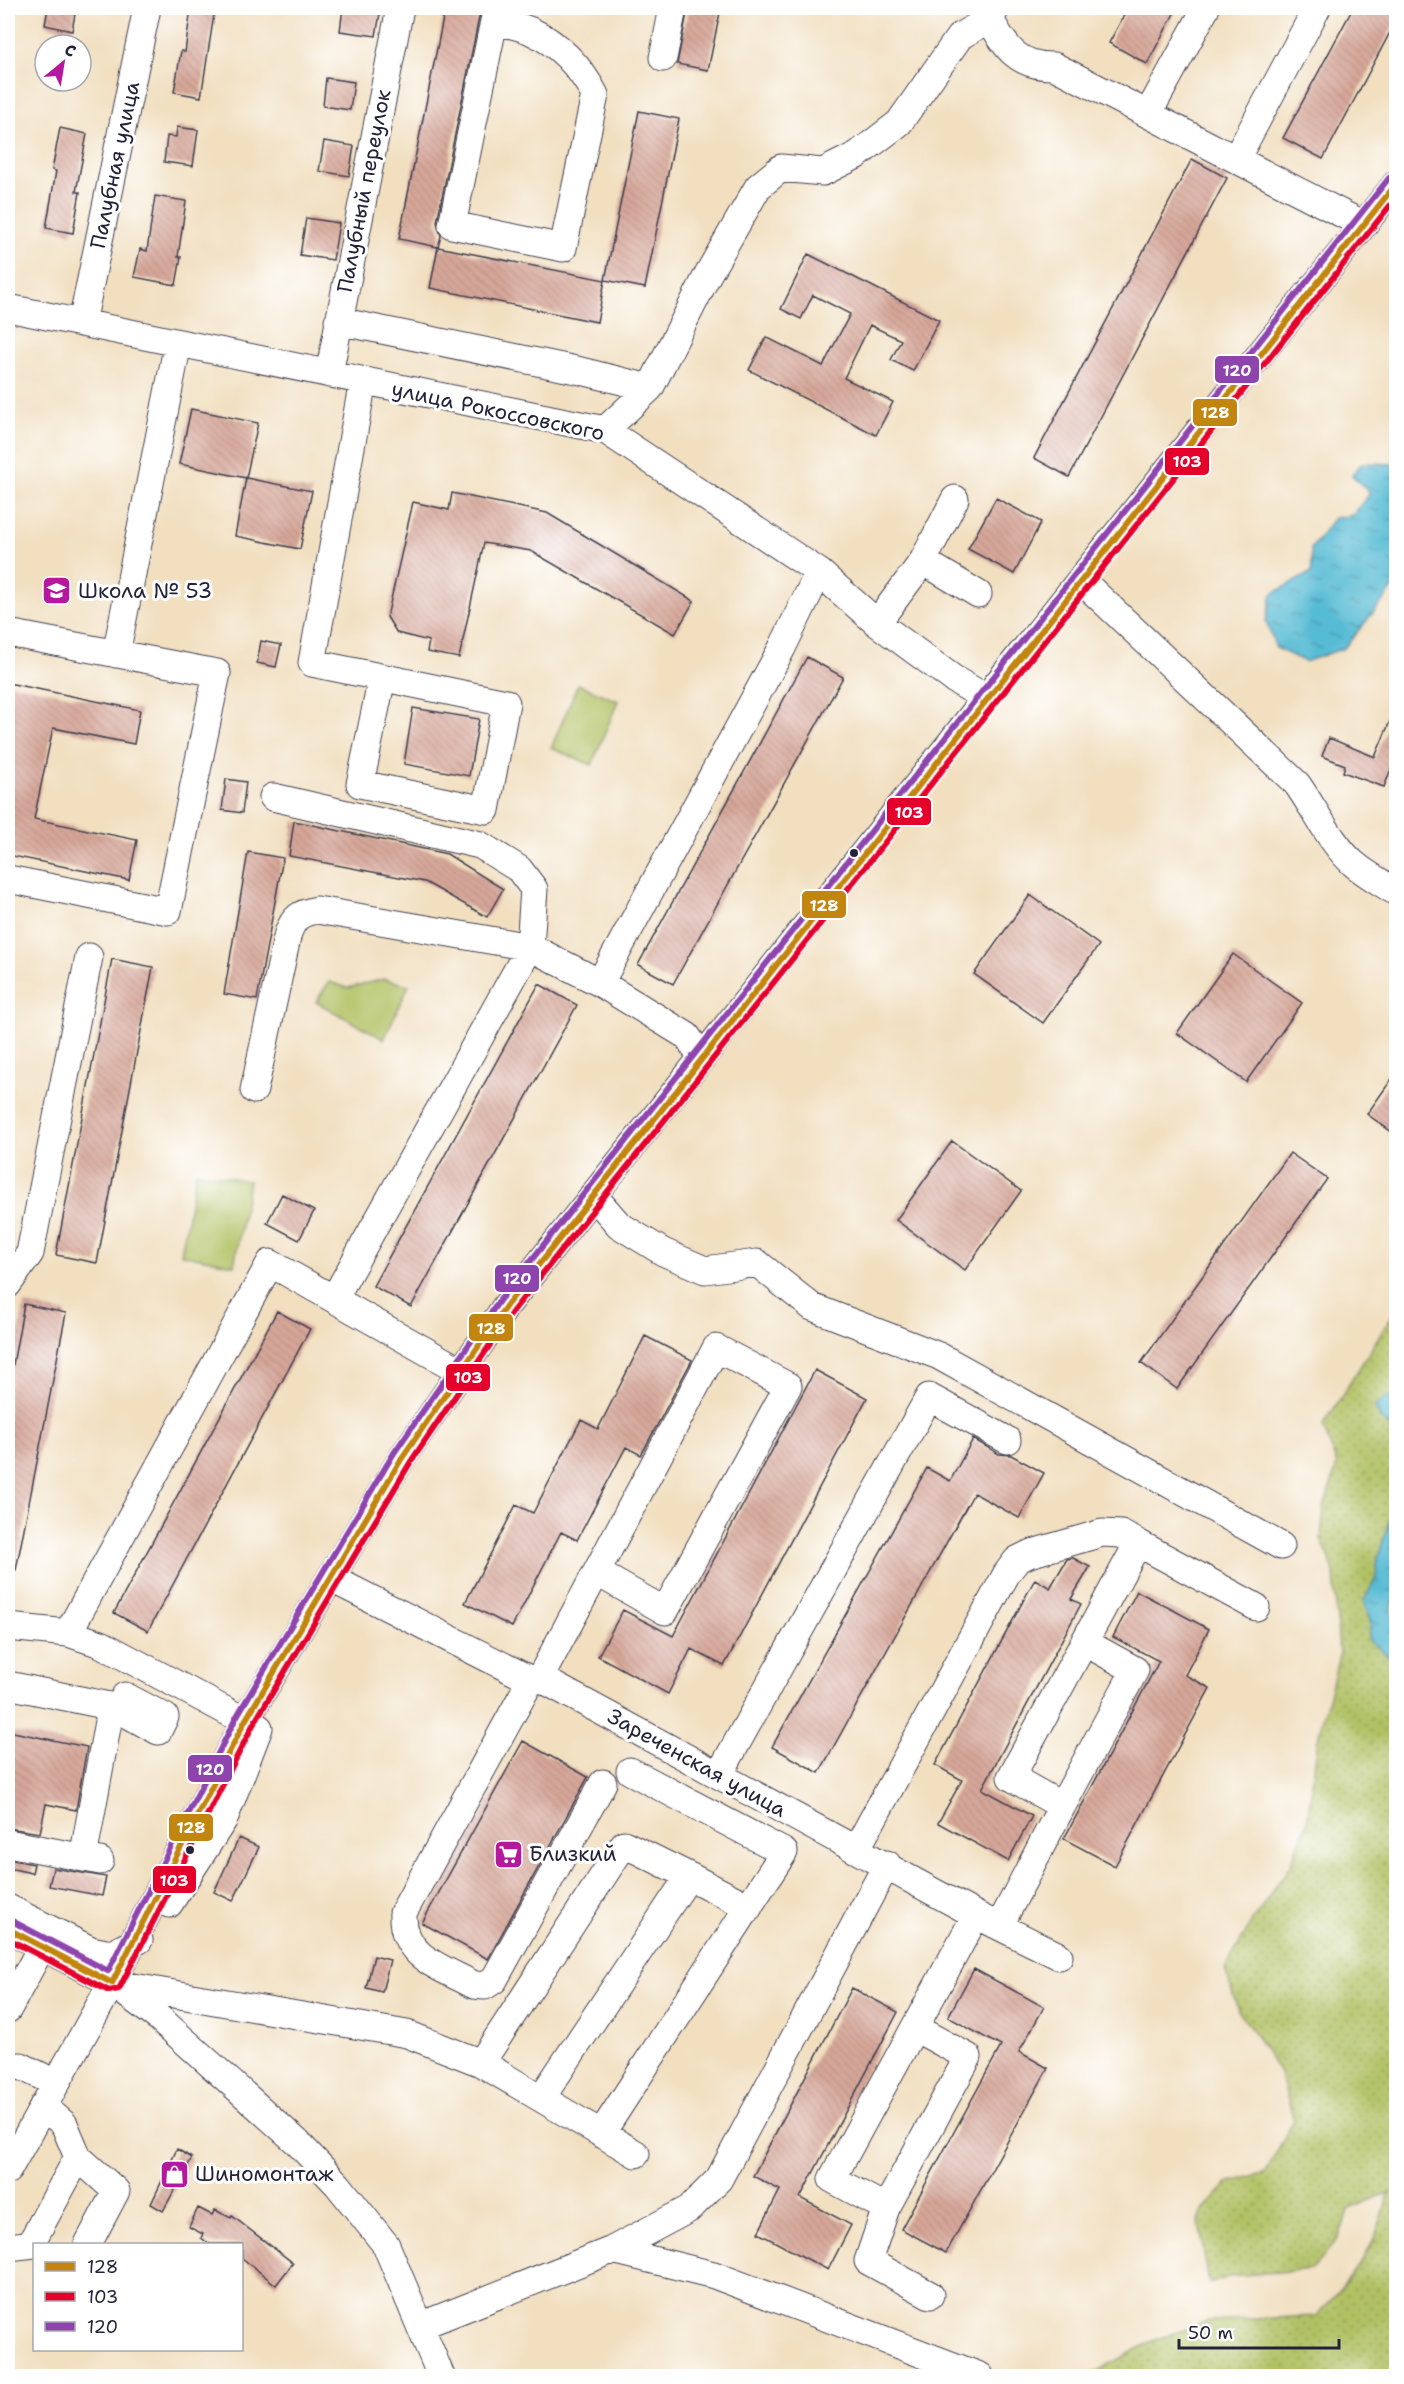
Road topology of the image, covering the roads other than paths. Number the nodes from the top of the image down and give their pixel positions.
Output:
1 (147, 8) edge
2 (400, 8) edge
3 (673, 8) edge
4 (1206, 8) edge
5 (1317, 8) edge
6 (993, 13) edge
7 (496, 14) edge
8 (663, 58) dead end
9 (1148, 114) junction
10 (1236, 159) junction
11 (1396, 184) edge
12 (1364, 225) junction
13 (8, 308) edge
14 (338, 321) junction
15 (82, 324) junction
16 (178, 343) junction
17 (329, 374) junction
18 (363, 381) junction
19 (650, 388) junction
20 (604, 430) junction
21 (955, 498) dead end
22 (923, 561) junction
23 (819, 572) junction
24 (1081, 580) junction
25 (978, 594) dead end
26 (877, 623) junction
27 (8, 633) edge
28 (116, 654) junction
29 (382, 678) junction
30 (986, 698) junction
31 (273, 797) dead end
32 (8, 879) edge
33 (1396, 892) edge
34 (530, 947) junction
35 (90, 957) dead end
36 (600, 983) junction
37 (702, 1058) junction
38 (254, 1090) dead end
39 (593, 1195) junction
40 (8, 1284) edge
41 (334, 1299) junction
42 (461, 1371) junction
43 (1007, 1440) dead end
44 (1138, 1542) junction
45 (1281, 1546) dead end
46 (598, 1573) junction
47 (332, 1579) junction
48 (1256, 1607) dead end
49 (8, 1627) edge
50 (68, 1633) junction
51 (1084, 1642) junction
52 (289, 1650) junction
53 (535, 1679) junction
54 (8, 1685) edge
55 (245, 1721) junction
56 (630, 1771) dead end
57 (719, 1775) junction
58 (603, 1783) dead end
59 (1062, 1806) junction
60 (8, 1843) edge
61 (856, 1851) junction
62 (887, 1864) junction
63 (689, 1876) junction
64 (749, 1907) junction
65 (8, 1908) edge
66 (988, 1920) junction
67 (8, 1929) edge
68 (42, 1946) junction
69 (130, 1947) junction
70 (1059, 1956) dead end
71 (112, 1983) junction
72 (8, 2009) edge
73 (915, 2028) junction
74 (12, 2060) edge
75 (481, 2063) junction
76 (49, 2094) junction
77 (542, 2097) junction
78 (601, 2133) junction
79 (636, 2154) dead end
80 (78, 2157) junction
81 (8, 2170) edge
82 (886, 2208) junction
83 (89, 2243) edge
84 (25, 2245) edge
85 (612, 2250) junction
86 (930, 2295) dead end
87 (420, 2326) junction
88 (441, 2376) edge
89 (980, 2376) edge

1 - 15 street, Палубная улица
2 - 14 street, Палубный переулок
3 - 8 street
4 - 9 street
5 - 10 street
6 - 9 street
6 - 19 street
7 - 7 street
9 - 10 street
10 - 12 street
11 - 12 street
12 - 24 street
13 - 15 street, улица Рокоссовского
14 - 17 street, Палубный переулок
14 - 19 street
15 - 16 street, улица Рокоссовского
16 - 17 street, улица Рокоссовского
16 - 28 street
17 - 18 street, улица Рокоссовского
18 - 20 street, улица Рокоссовского
18 - 29 street
19 - 20 street
20 - 23 street, улица Рокоссовского
21 - 22 street
22 - 25 street
22 - 26 street
23 - 26 street, улица Рокоссовского
23 - 36 street
24 - 30 street
24 - 33 street
26 - 30 street, улица Рокоссовского
27 - 28 street
28 - 32 street
29 - 29 street
30 - 37 street
31 - 34 street
34 - 36 street
34 - 38 street
34 - 41 street
35 - 40 street
36 - 37 street
37 - 39 street
39 - 42 street
39 - 45 street
41 - 42 street
41 - 50 street
42 - 47 street
43 - 57 street
44 - 48 street
44 - 51 street
44 - 61 street
46 - 46 street
46 - 53 street
47 - 52 street
47 - 53 street, Зареченская улица
49 - 50 street
50 - 55 street
51 - 59 street
51 - 59 street
52 - 55 street
52 - 69 street
53 - 57 street, Зареченская улица
53 - 58 street
54 - 60 street
55 - 69 street
56 - 64 street
57 - 61 street, Зареченская улица
59 - 66 street
61 - 62 street, Зареченская улица
62 - 66 street, Зареченская улица
62 - 85 street
63 - 64 street
63 - 75 street
63 - 77 street
64 - 78 street
65 - 69 street
66 - 70 street, Зареченская улица
66 - 73 street
67 - 68 street
68 - 71 street
68 - 72 street
69 - 71 street
71 - 75 street
71 - 76 street
71 - 87 street
73 - 82 street
73 - 82 street
74 - 76 street
75 - 77 street
76 - 80 street
76 - 81 street
77 - 78 street
78 - 79 street
80 - 83 street
80 - 84 street
82 - 86 street
85 - 87 street
85 - 89 street
87 - 88 street

